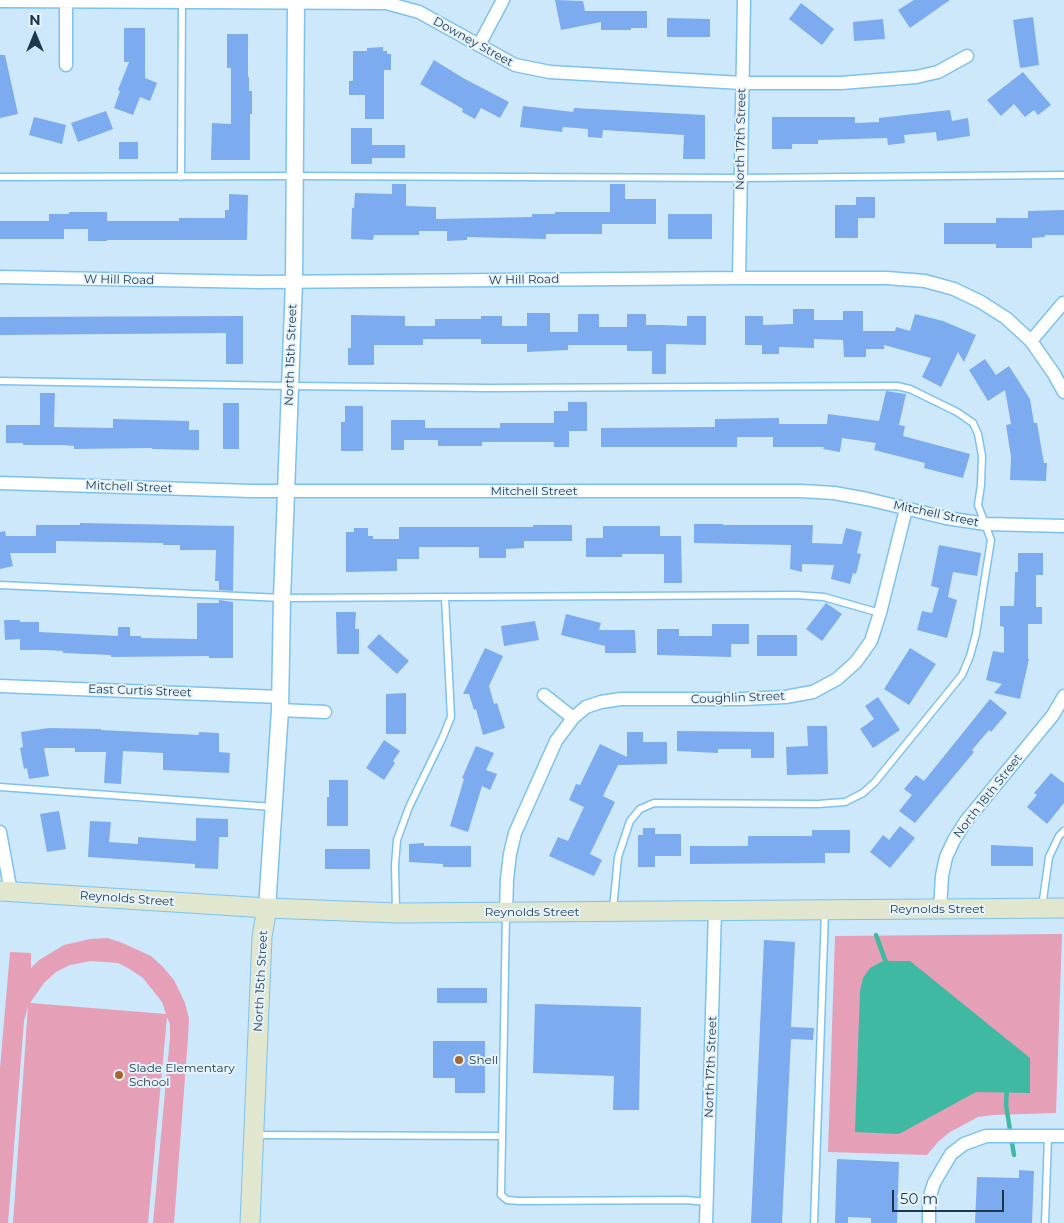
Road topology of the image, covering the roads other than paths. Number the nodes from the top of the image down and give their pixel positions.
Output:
1 (503, 0) edge
2 (744, 0) edge
3 (0, 1) edge
4 (66, 1) edge
5 (296, 1) edge
6 (182, 2) junction
7 (479, 45) junction
8 (966, 56) dead end
9 (66, 65) dead end
10 (742, 83) junction
11 (1064, 175) edge
12 (295, 176) junction
13 (0, 177) edge
14 (181, 177) junction
15 (741, 178) junction
16 (0, 277) edge
17 (739, 278) junction
18 (294, 282) junction
19 (1063, 303) dead end
20 (1031, 341) junction
21 (0, 381) edge
22 (290, 386) junction
23 (1064, 392) edge
24 (0, 483) edge
25 (286, 492) junction
26 (906, 509) junction
27 (986, 524) junction
28 (1064, 526) edge
29 (0, 585) edge
30 (445, 597) junction
31 (282, 598) junction
32 (880, 613) junction
33 (0, 686) edge
34 (544, 695) dead end
35 (1064, 696) edge
36 (280, 704) junction
37 (325, 712) dead end
38 (573, 718) junction
39 (0, 787) edge
40 (275, 808) junction
41 (1064, 831) edge
42 (0, 832) edge
43 (5, 892) edge
44 (267, 908) junction
45 (1042, 908) junction
46 (1064, 908) edge
47 (940, 909) junction
48 (715, 910) junction
49 (825, 910) junction
50 (613, 911) junction
51 (396, 912) junction
52 (506, 912) junction
53 (254, 1135) junction
54 (502, 1136) junction
55 (1048, 1136) junction
56 (1064, 1136) edge
57 (708, 1202) junction
58 (250, 1223) edge
59 (706, 1223) edge
60 (814, 1223) edge
61 (928, 1223) edge
62 (1045, 1223) edge

1 - 7 street
2 - 10 street, North 17th Street
3 - 4 street, Downey Street
4 - 6 street, Downey Street
4 - 9 street
5 - 6 street, Downey Street
5 - 7 street, Downey Street
5 - 12 street, North 15th Street
6 - 14 lane
7 - 10 street, Downey Street
8 - 10 street, Downey Street
10 - 15 street, North 17th Street
11 - 15 lane
12 - 14 lane
12 - 15 lane
12 - 18 street, North 15th Street
13 - 14 lane
15 - 17 street, North 17th Street
16 - 18 street, W Hill Road
17 - 18 street, W Hill Road
17 - 20 street, W Hill Road
18 - 22 street, North 15th Street
19 - 20 street
20 - 23 street
21 - 22 lane
22 - 25 street, North 15th Street
22 - 27 lane
24 - 25 street, Mitchell Street
25 - 26 street, Mitchell Street
25 - 31 street, North 15th Street
26 - 27 street, Mitchell Street
26 - 32 street, Coughlin Street
27 - 28 street, Mitchell Street
27 - 50 lane
29 - 31 lane
30 - 31 lane
30 - 32 lane
30 - 51 lane
31 - 36 street, North 15th Street
32 - 38 street, Coughlin Street
33 - 36 street, East Curtis Street
34 - 38 street
35 - 47 street, North 18th Street
36 - 37 street
36 - 40 street, North 15th Street
38 - 52 street, Coughlin Street
39 - 40 lane
40 - 44 street, North 15th Street
41 - 45 lane
42 - 43 street
43 - 44 main road, Reynolds Street
44 - 51 main road, Reynolds Street
44 - 53 main road, North 15th Street
45 - 46 main road, Reynolds Street
45 - 47 main road, Reynolds Street
47 - 49 main road, Reynolds Street
48 - 49 main road, Reynolds Street
48 - 50 main road, Reynolds Street
48 - 57 street, North 17th Street
49 - 60 lane
50 - 52 main road, Reynolds Street
51 - 52 main road, Reynolds Street
52 - 54 lane
53 - 54 lane
53 - 58 main road, North 15th Street
54 - 57 lane
55 - 56 street
55 - 61 street
55 - 62 lane
57 - 59 street, North 17th Street

